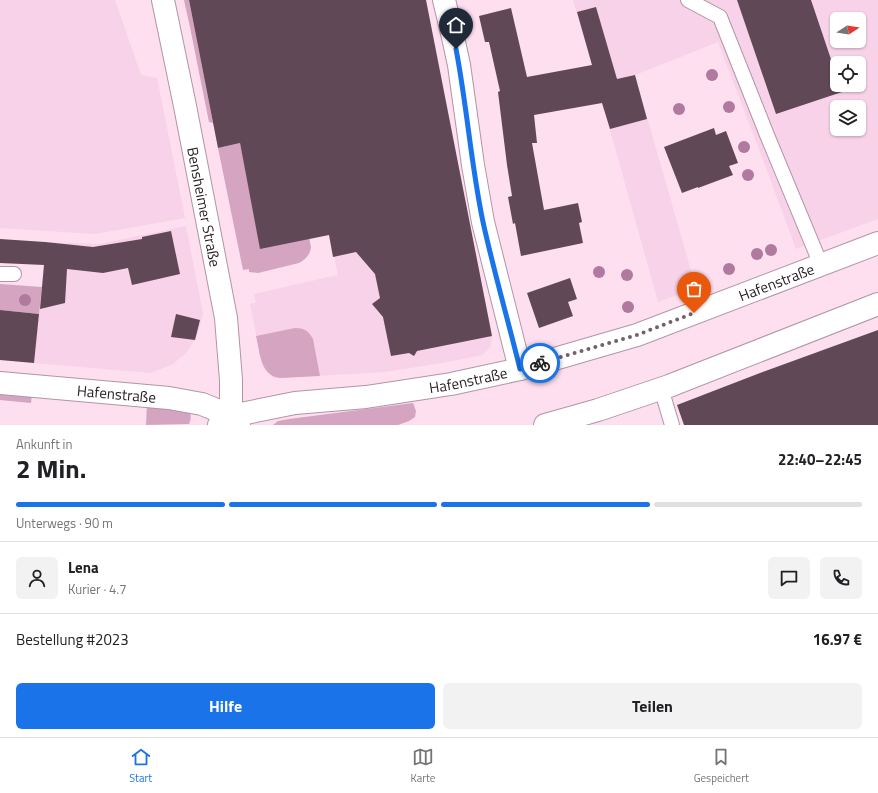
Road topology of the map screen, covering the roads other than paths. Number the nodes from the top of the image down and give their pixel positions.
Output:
1 (163, 0) edge
2 (444, 0) edge
3 (688, 0) edge
4 (878, 243) edge
5 (821, 265) junction
6 (878, 304) edge
7 (520, 369) junction
8 (0, 383) edge
9 (661, 388) junction
10 (229, 422) edge
11 (545, 425) edge
12 (672, 425) edge

1 - 10 street, Bensheimer Straße
2 - 7 street
3 - 5 lane
4 - 5 street, Hafenstraße
5 - 7 street, Hafenstraße
6 - 9 street
7 - 10 street, Hafenstraße
8 - 10 street, Hafenstraße
9 - 11 street
9 - 12 lane

